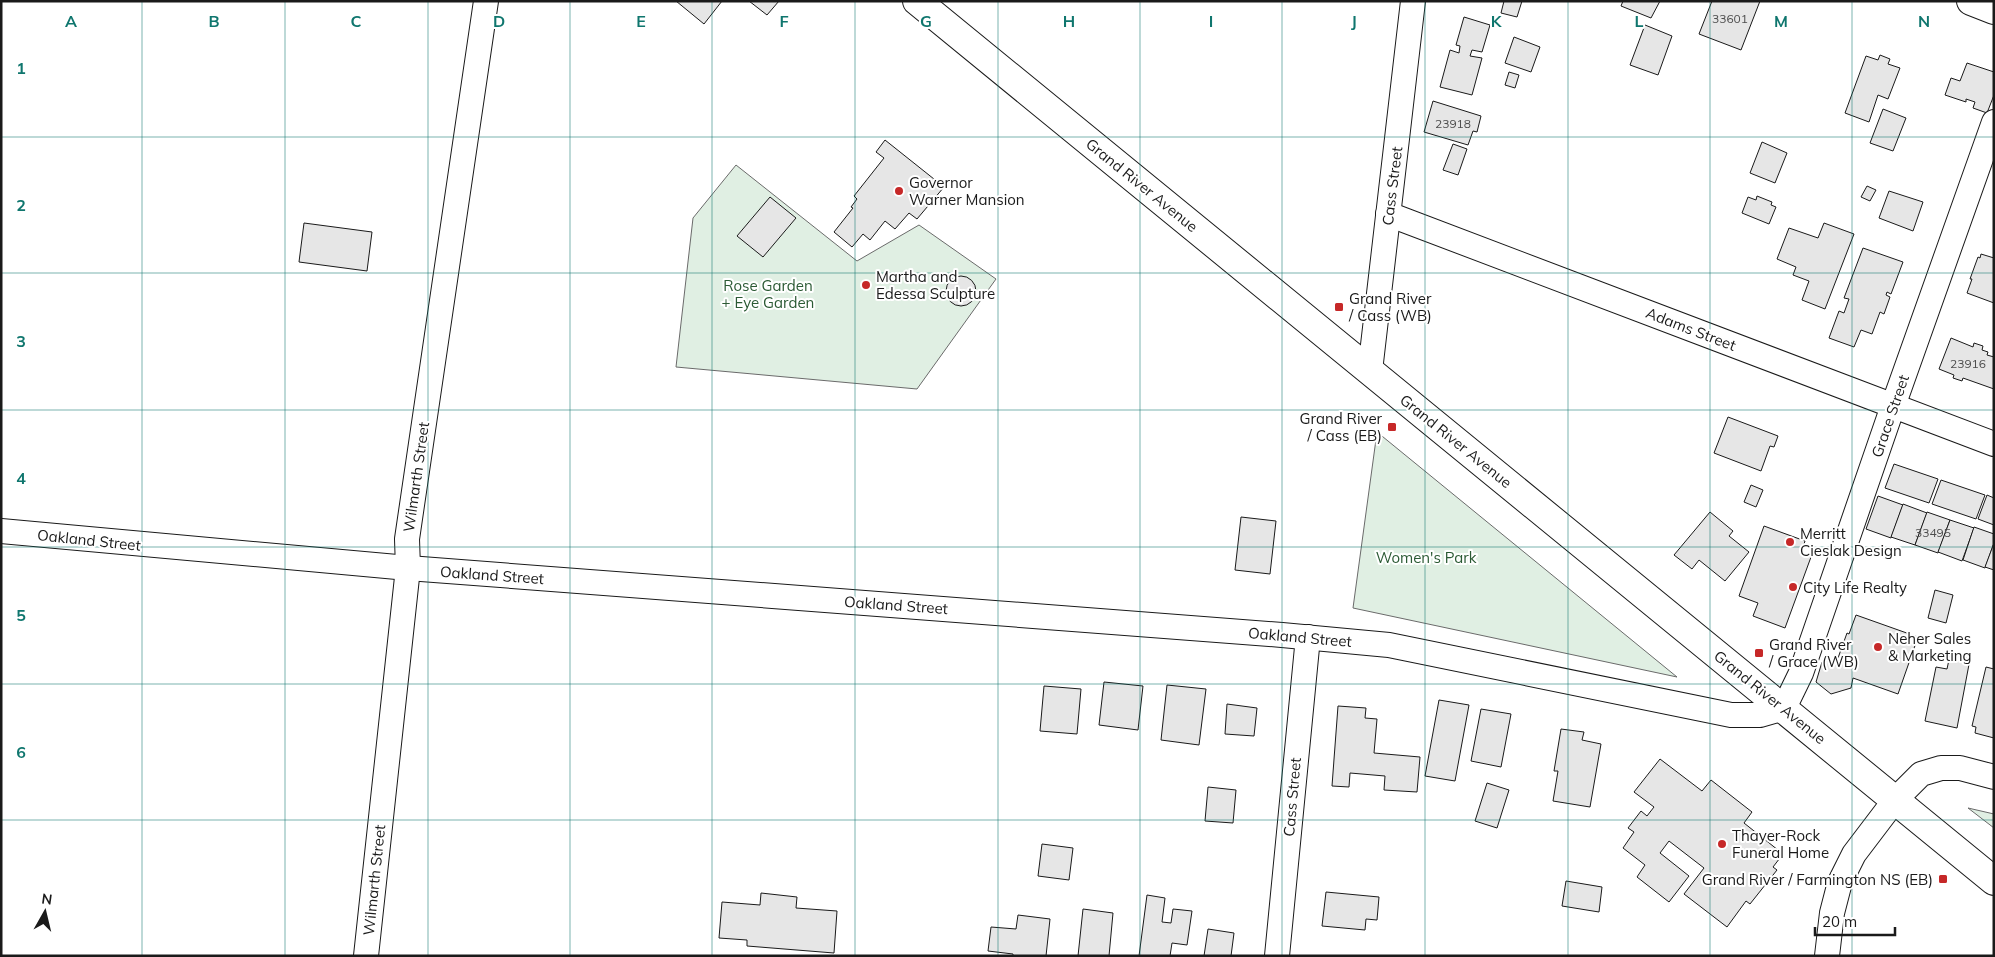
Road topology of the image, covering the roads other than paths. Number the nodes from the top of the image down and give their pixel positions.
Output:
1 (486, 1) edge
2 (917, 1) edge
3 (1413, 1) edge
4 (1971, 1) edge
5 (1994, 10) edge
6 (1994, 122) edge
7 (1388, 214) junction
8 (1370, 371) junction
9 (1893, 406) junction
10 (1994, 444) edge
11 (1, 531) edge
12 (408, 568) junction
13 (1308, 638) junction
14 (1784, 708) junction
15 (1994, 777) edge
16 (1895, 800) junction
17 (1994, 881) edge
18 (366, 956) edge
19 (1277, 956) edge
20 (1827, 956) edge

1 - 12 street, Wilmarth Street
2 - 8 main road, Grand River Avenue
3 - 7 street, Cass Street
4 - 5 main road
6 - 9 street, Grace Street
7 - 8 street, Cass Street
7 - 9 street, Adams Street
8 - 14 main road, Grand River Avenue
9 - 10 street, Adams Street
9 - 14 street, Grace Street
11 - 12 street, Oakland Street
12 - 13 street, Oakland Street
12 - 18 street, Wilmarth Street
13 - 14 street, Oakland Street
13 - 19 street, Cass Street
14 - 16 main road, Grand River Avenue
15 - 16 street
16 - 17 main road, Grand River Avenue
16 - 20 street

